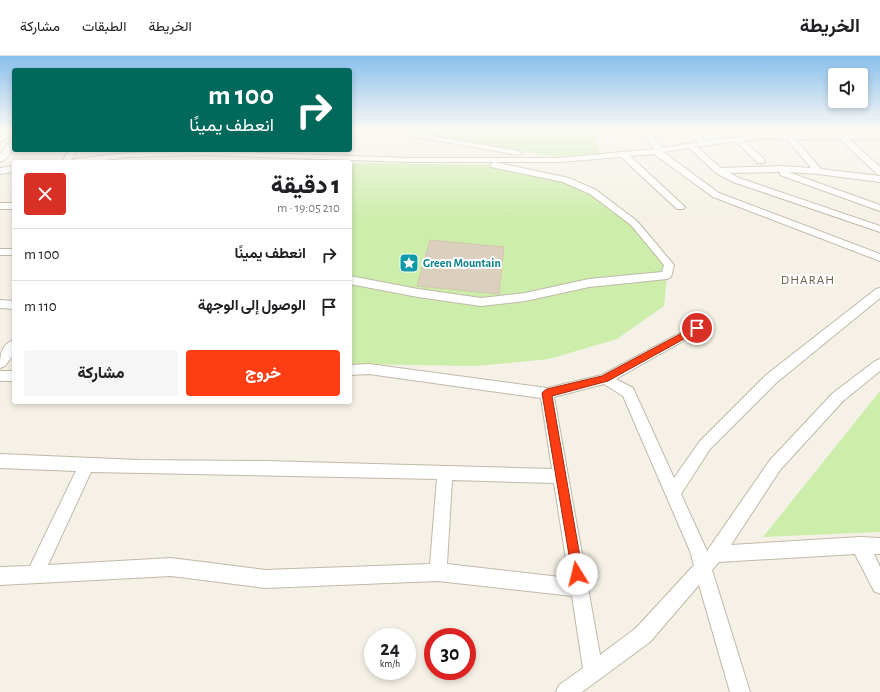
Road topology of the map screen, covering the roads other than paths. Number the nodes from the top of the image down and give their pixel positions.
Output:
1 (395, 159) edge
2 (553, 159) edge
3 (574, 159) edge
4 (628, 159) edge
5 (668, 159) edge
6 (705, 159) edge
7 (759, 159) edge
8 (808, 159) edge
9 (866, 159) edge
10 (440, 160) junction
11 (560, 160) junction
12 (761, 161) dead end
13 (12, 169) edge
14 (772, 169) junction
15 (0, 171) edge
16 (719, 171) junction
17 (818, 171) junction
18 (880, 172) edge
19 (880, 180) edge
20 (0, 206) edge
21 (12, 206) edge
22 (680, 207) dead end
23 (880, 208) edge
24 (880, 229) edge
25 (0, 252) edge
26 (12, 252) edge
27 (880, 258) edge
28 (352, 280) edge
29 (880, 292) edge
30 (0, 304) edge
31 (12, 305) edge
32 (697, 328) dead end
33 (12, 348) edge
34 (0, 363) edge
35 (880, 364) edge
36 (352, 370) edge
37 (0, 376) edge
38 (12, 376) edge
39 (604, 379) junction
40 (547, 393) junction
41 (0, 462) edge
42 (87, 465) junction
43 (445, 473) junction
44 (561, 476) junction
45 (673, 493) junction
46 (860, 545) junction
47 (880, 546) edge
48 (715, 554) junction
49 (704, 568) junction
50 (438, 572) junction
51 (35, 574) junction
52 (0, 576) edge
53 (880, 585) edge
54 (579, 588) junction
55 (593, 672) junction
56 (566, 692) edge
57 (740, 692) edge

1 - 10 street
2 - 11 street
3 - 11 street
4 - 22 street
5 - 27 street
6 - 16 street
7 - 12 street
8 - 17 street
9 - 18 street
10 - 11 street
10 - 28 street
13 - 15 street
14 - 16 street
14 - 17 street
14 - 23 street
16 - 24 street
17 - 19 street
20 - 21 street
25 - 26 street
29 - 45 street
30 - 31 street
32 - 39 street
33 - 34 street
35 - 48 street
36 - 40 street
37 - 38 street
39 - 40 street
39 - 45 street
40 - 44 street
41 - 42 street
42 - 43 street
42 - 51 street
43 - 44 street
43 - 50 street
44 - 54 street
45 - 49 street
46 - 47 street
46 - 48 street
46 - 53 street
48 - 49 street
49 - 55 street
49 - 57 street
50 - 51 street
50 - 54 street
51 - 52 street
54 - 55 street
55 - 56 street

